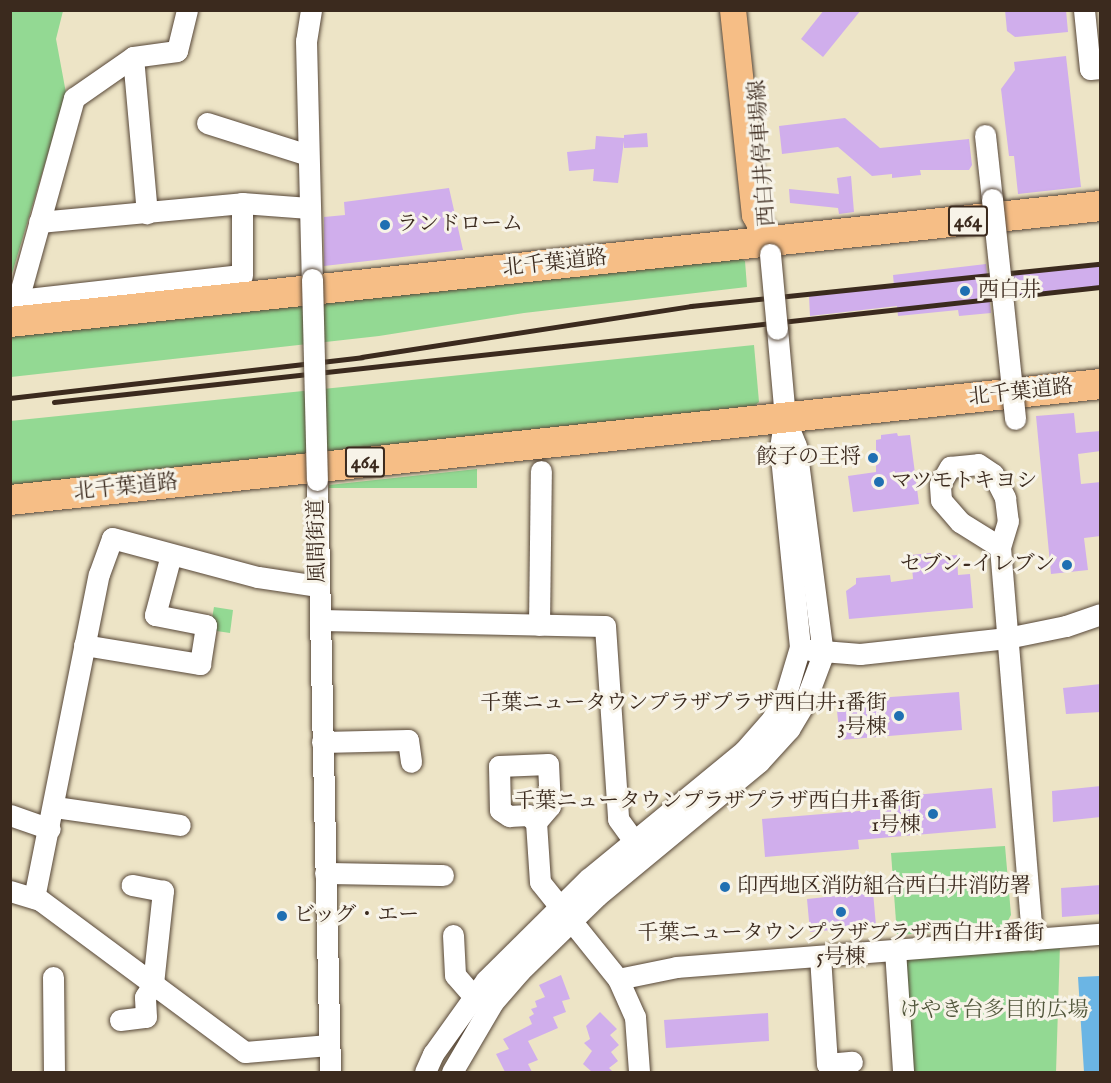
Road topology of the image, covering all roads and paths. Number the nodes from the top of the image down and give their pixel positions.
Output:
1 (187, 10) edge
2 (311, 10) edge
3 (734, 10) edge
4 (750, 10) edge
5 (1084, 10) edge
6 (133, 57) junction
7 (1101, 68) edge
8 (207, 123) dead end
9 (985, 135) dead end
10 (308, 155) junction
11 (242, 203) junction
12 (1101, 206) edge
13 (309, 207) junction
14 (147, 213) junction
15 (39, 222) junction
16 (769, 248) junction
17 (10, 322) edge
18 (1101, 384) edge
19 (784, 412) junction
20 (1015, 419) dead end
21 (541, 471) dead end
22 (10, 500) edge
23 (1000, 547) dead end
24 (171, 555) junction
25 (318, 586) junction
26 (1101, 614) edge
27 (320, 620) junction
28 (539, 626) junction
29 (1007, 638) junction
30 (84, 645) junction
31 (800, 647) junction
32 (823, 654) junction
33 (322, 742) junction
34 (411, 762) dead end
35 (55, 807) junction
36 (10, 815) edge
37 (536, 822) dead end
38 (180, 825) dead end
39 (50, 829) junction
40 (635, 842) junction
41 (325, 873) junction
42 (443, 875) dead end
43 (132, 885) dead end
44 (10, 891) edge
45 (36, 898) junction
46 (10, 906) edge
47 (565, 916) junction
48 (1101, 934) edge
49 (453, 935) dead end
50 (1032, 940) junction
51 (895, 950) junction
52 (820, 956) junction
53 (53, 976) dead end
54 (618, 979) junction
55 (153, 984) junction
56 (474, 997) junction
57 (120, 1020) dead end
58 (329, 1045) junction
59 (852, 1062) dead end
60 (54, 1072) edge
61 (330, 1072) edge
62 (425, 1072) edge
63 (452, 1072) edge
64 (639, 1072) edge
65 (903, 1072) edge

1 - 6 street
2 - 10 street, 風間街道
3 - 16 main road, 西白井停車場線
4 - 16 main road, 西白井停車場線
5 - 7 street
6 - 14 street
6 - 15 street
8 - 10 street
9 - 20 street, bridge
10 - 13 street, 風間街道
11 - 13 street
11 - 14 street
11 - 15 street
12 - 16 highway, 北千葉道路 / 464
13 - 25 street, 風間街道, bridge
14 - 15 street
16 - 17 highway, 北千葉道路 / 464
16 - 19 street, bridge
18 - 19 highway, 北千葉道路 / 464
19 - 22 highway, 北千葉道路 / 464
19 - 31 street
19 - 32 street
21 - 28 street
23 - 29 street
24 - 25 street
24 - 30 street
24 - 30 street
25 - 27 street, 風間街道
26 - 29 street
27 - 28 street
27 - 33 street, 風間街道
28 - 40 street
29 - 32 street
29 - 50 street
30 - 35 street
31 - 32 street
31 - 40 street
32 - 47 street
33 - 34 street
33 - 41 street, 風間街道
35 - 38 street
35 - 39 street
36 - 39 street
37 - 47 street
39 - 45 street
40 - 47 street
41 - 42 street
41 - 58 street, 風間街道
43 - 55 street
44 - 45 street
45 - 46 street
45 - 55 street
47 - 54 street
47 - 56 street
47 - 63 street
48 - 50 street
49 - 56 street
50 - 51 street
51 - 52 street
51 - 65 street
52 - 54 street
52 - 59 street
53 - 60 street
54 - 64 street
55 - 57 street
55 - 58 street
56 - 62 street
58 - 61 street, 風間街道

